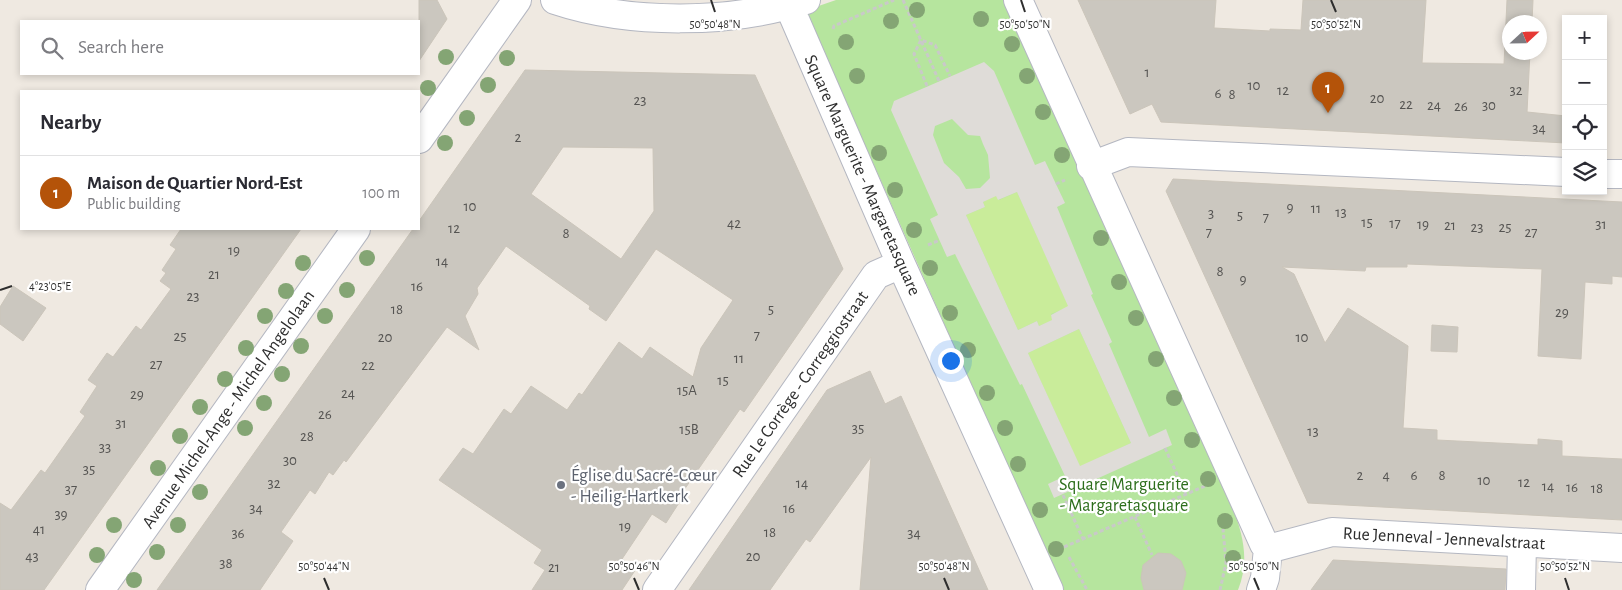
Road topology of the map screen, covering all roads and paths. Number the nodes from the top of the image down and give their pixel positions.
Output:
1 (517, 0) edge
2 (555, 0) edge
3 (894, 0) edge
4 (903, 0) edge
5 (1018, 0) edge
6 (798, 3) edge
7 (836, 36) dead end
8 (921, 40) junction
9 (950, 76) dead end
10 (939, 81) dead end
11 (927, 86) dead end
12 (420, 139) edge
13 (1080, 172) junction
14 (1562, 172) edge
15 (1607, 174) edge
16 (1622, 174) edge
17 (1056, 184) dead end
18 (355, 230) edge
19 (925, 238) dead end
20 (940, 240) dead end
21 (928, 245) junction
22 (932, 253) dead end
23 (901, 264) junction
24 (1165, 448) dead end
25 (1207, 484) dead end
26 (1186, 494) junction
27 (1063, 495) dead end
28 (1134, 517) junction
29 (1060, 538) dead end
30 (1083, 539) junction
31 (1522, 543) junction
32 (1064, 547) junction
33 (1622, 548) edge
34 (1268, 549) junction
35 (1152, 555) dead end
36 (100, 590) edge
37 (657, 590) edge
38 (1049, 590) edge
39 (1086, 590) edge
40 (1261, 590) edge
41 (1521, 590) edge

1 - 12 street
2 - 6 street
3 - 7 path
4 - 8 path
5 - 13 street
6 - 23 street, Square Marguerite - Margaretasquare
8 - 9 path
8 - 10 path
8 - 11 path
13 - 14 street
13 - 17 path
13 - 34 street
15 - 16 street
18 - 36 street, Avenue Michel-Ange - Michel Angelolaan
19 - 21 path
20 - 21 path
21 - 22 path
23 - 37 street, Rue Le Corrège - Correggiostraat
23 - 38 street, Square Marguerite - Margaretasquare
24 - 26 path
25 - 26 path
26 - 28 path
27 - 30 path
28 - 30 path
28 - 35 path
29 - 32 path
30 - 32 path
31 - 33 street, Rue Jenneval - Jennevalstraat
31 - 34 street, Rue Jenneval - Jennevalstraat
31 - 41 street
32 - 39 path
34 - 40 street

